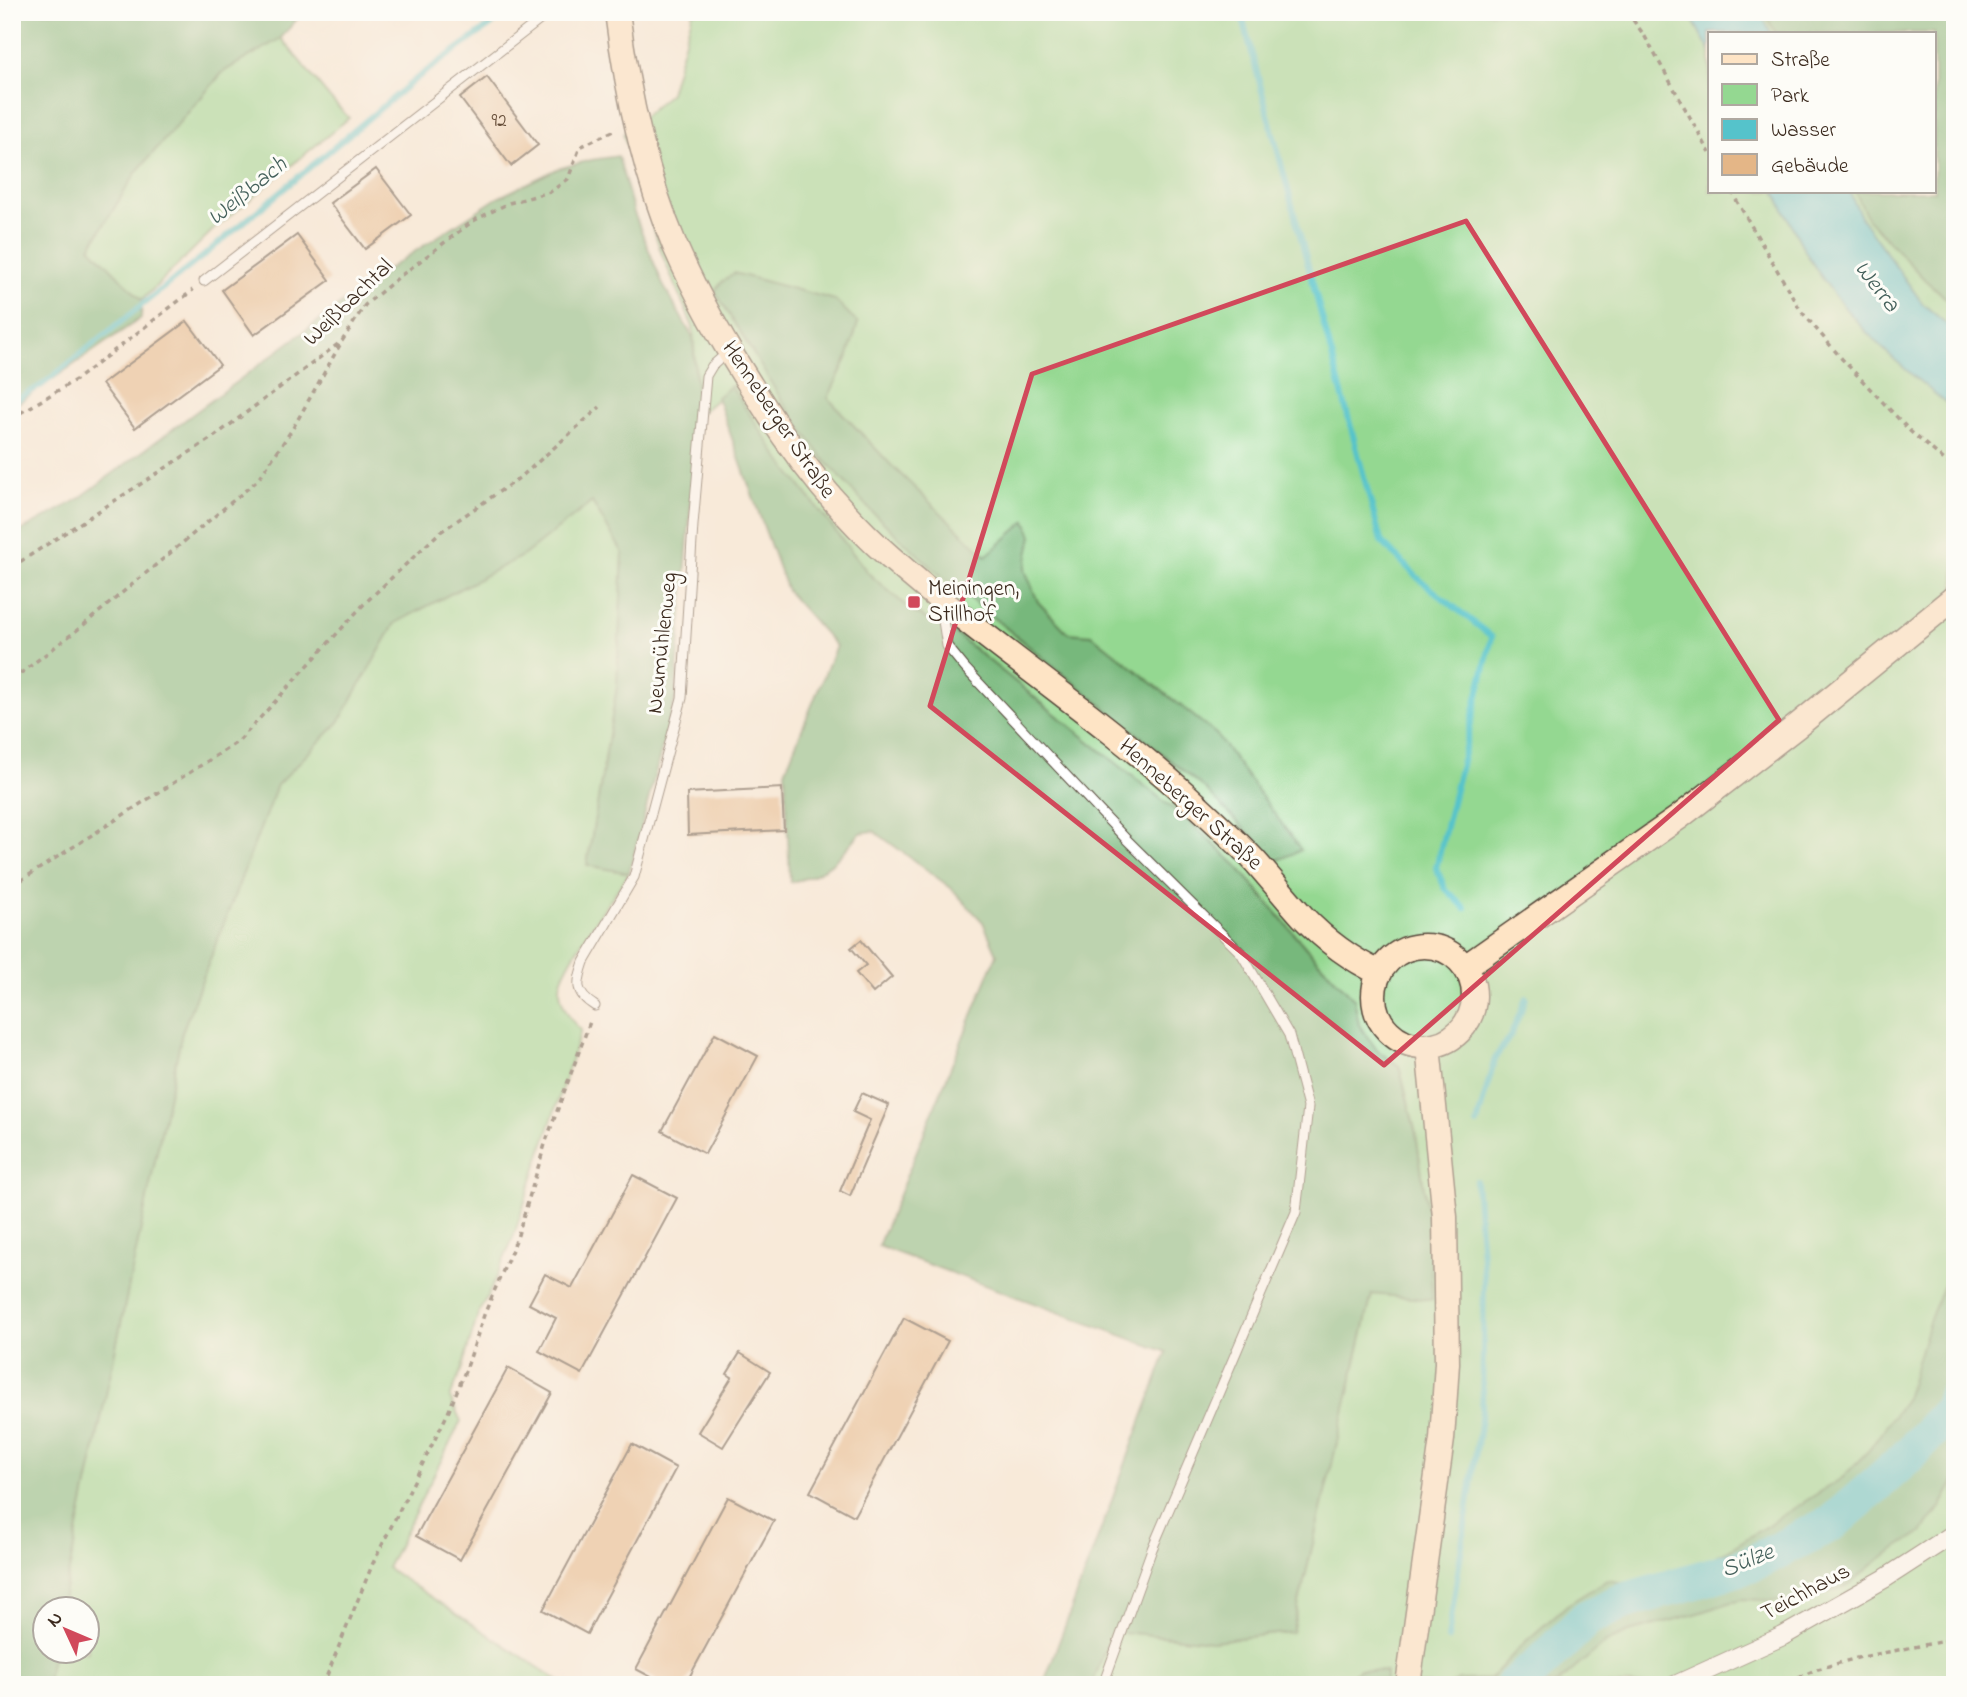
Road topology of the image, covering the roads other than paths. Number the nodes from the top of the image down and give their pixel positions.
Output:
1 (550, 12) edge
2 (617, 12) edge
3 (204, 281) road end
4 (729, 351) junction
5 (940, 600) junction
6 (1949, 602) edge
7 (1465, 967) junction
8 (1380, 973) junction
9 (595, 1006) road end
10 (1428, 1046) junction
11 (1955, 1534) edge
12 (1103, 1685) edge
13 (1408, 1685) edge
14 (1675, 1685) edge

1 - 3 lane
2 - 4 main road, Henneberger Straße
4 - 5 main road, Henneberger Straße
4 - 9 lane, Neumühlenweg
5 - 8 main road, Henneberger Straße
5 - 12 lane
6 - 7 main road
7 - 8 main road
7 - 10 main road
8 - 10 main road
10 - 13 main road
11 - 14 street, Teichhaus

